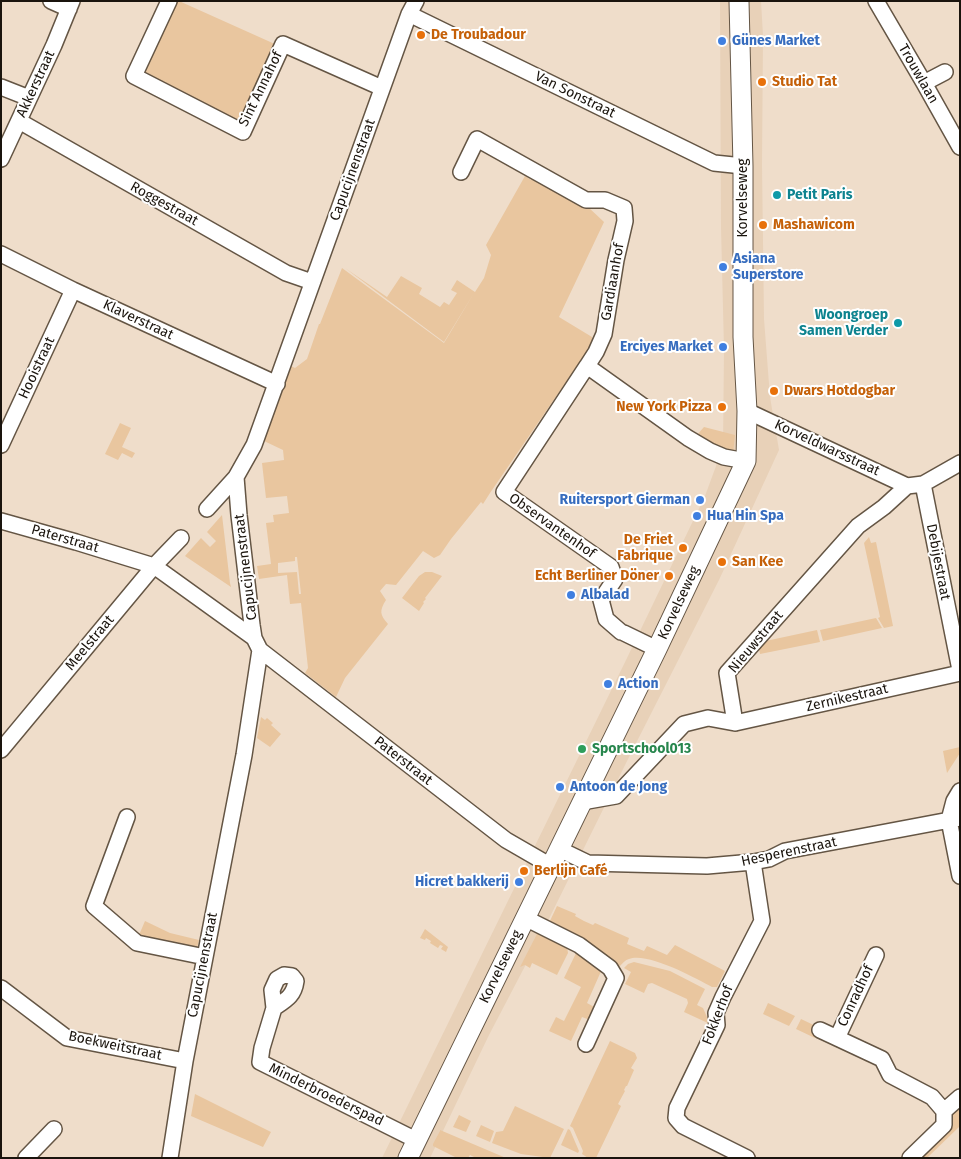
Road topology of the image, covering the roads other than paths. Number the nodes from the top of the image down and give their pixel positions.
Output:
1 (51, 1) edge
2 (169, 1) edge
3 (739, 1) edge
4 (876, 1) edge
5 (71, 5) edge
6 (412, 8) edge
7 (945, 72) dead end
8 (924, 83) junction
9 (1, 87) edge
10 (382, 88) junction
11 (29, 98) junction
12 (18, 121) junction
13 (960, 148) edge
14 (1, 159) edge
15 (743, 166) junction
16 (462, 172) dead end
17 (1, 254) edge
18 (312, 282) junction
19 (72, 290) junction
20 (587, 366) junction
21 (277, 384) junction
22 (747, 411) junction
23 (1, 445) edge
24 (746, 461) junction
25 (960, 463) edge
26 (236, 477) junction
27 (923, 484) junction
28 (906, 486) junction
29 (206, 509) dead end
30 (1, 521) edge
31 (181, 538) dead end
32 (154, 566) junction
33 (257, 644) junction
34 (657, 649) junction
35 (960, 671) edge
36 (735, 723) junction
37 (1, 750) edge
38 (960, 791) edge
39 (582, 802) junction
40 (127, 817) dead end
41 (954, 819) edge
42 (555, 857) junction
43 (753, 862) junction
44 (960, 876) edge
45 (525, 918) junction
46 (876, 955) dead end
47 (205, 957) junction
48 (1, 988) edge
49 (274, 1008) dead end
50 (820, 1030) dead end
51 (836, 1038) junction
52 (586, 1044) dead end
53 (185, 1061) junction
54 (960, 1097) edge
55 (944, 1110) junction
56 (54, 1129) dead end
57 (416, 1140) junction
58 (26, 1158) edge
59 (170, 1158) edge
60 (408, 1158) edge
61 (747, 1158) edge
62 (910, 1158) edge

1 - 5 street, Akkerstraat
2 - 10 street, Sint Annahof
3 - 15 street, Korvelseweg
4 - 8 street, Trouwlaan
5 - 11 street, Akkerstraat
6 - 10 street, Capucijnenstraat
6 - 15 street, Van Sonstraat
7 - 8 street
8 - 13 street, Trouwlaan
9 - 11 street
10 - 18 street, Capucijnenstraat
11 - 12 street, Akkerstraat
12 - 14 street, Akkerstraat
12 - 18 street, Roggestraat
15 - 22 street, Korvelseweg
16 - 20 street, Gardiaanhof
17 - 19 street, Klaverstraat
18 - 21 street, Capucijnenstraat
19 - 21 street, Klaverstraat
19 - 23 street, Hooistraat
20 - 24 street
20 - 34 street, Observantenhof
21 - 26 street, Capucijnenstraat
22 - 24 street, Korvelseweg
22 - 28 street, Korveldwarsstraat
24 - 34 street, Korvelseweg
25 - 27 street
26 - 29 street
26 - 33 street, Capucijnenstraat
27 - 28 street
27 - 35 street, Debijestraat
28 - 36 street, Nieuwstraat
30 - 32 street, Paterstraat
31 - 32 street, Meelstraat
32 - 33 street, Paterstraat
32 - 37 street, Meelstraat
33 - 42 street, Paterstraat
33 - 47 street, Capucijnenstraat
34 - 39 street, Korvelseweg
35 - 36 street, Zernikestraat
36 - 39 street
38 - 41 street
39 - 42 street, Korvelseweg
40 - 47 street
41 - 43 street, Hesperenstraat
41 - 44 street
42 - 43 street, Hesperenstraat
42 - 45 street, Korvelseweg
43 - 61 street, Fokkerhof
45 - 52 street
45 - 57 street, Korvelseweg
46 - 51 street, Conradhof
47 - 53 street, Capucijnenstraat
48 - 53 street, Boekweitstraat
49 - 57 street, Minderbroederspad
50 - 51 street, Conradhof
51 - 55 street, Conradhof
53 - 59 street, Capucijnenstraat
54 - 55 street
55 - 62 street
56 - 58 street
57 - 60 street, Korvelseweg

